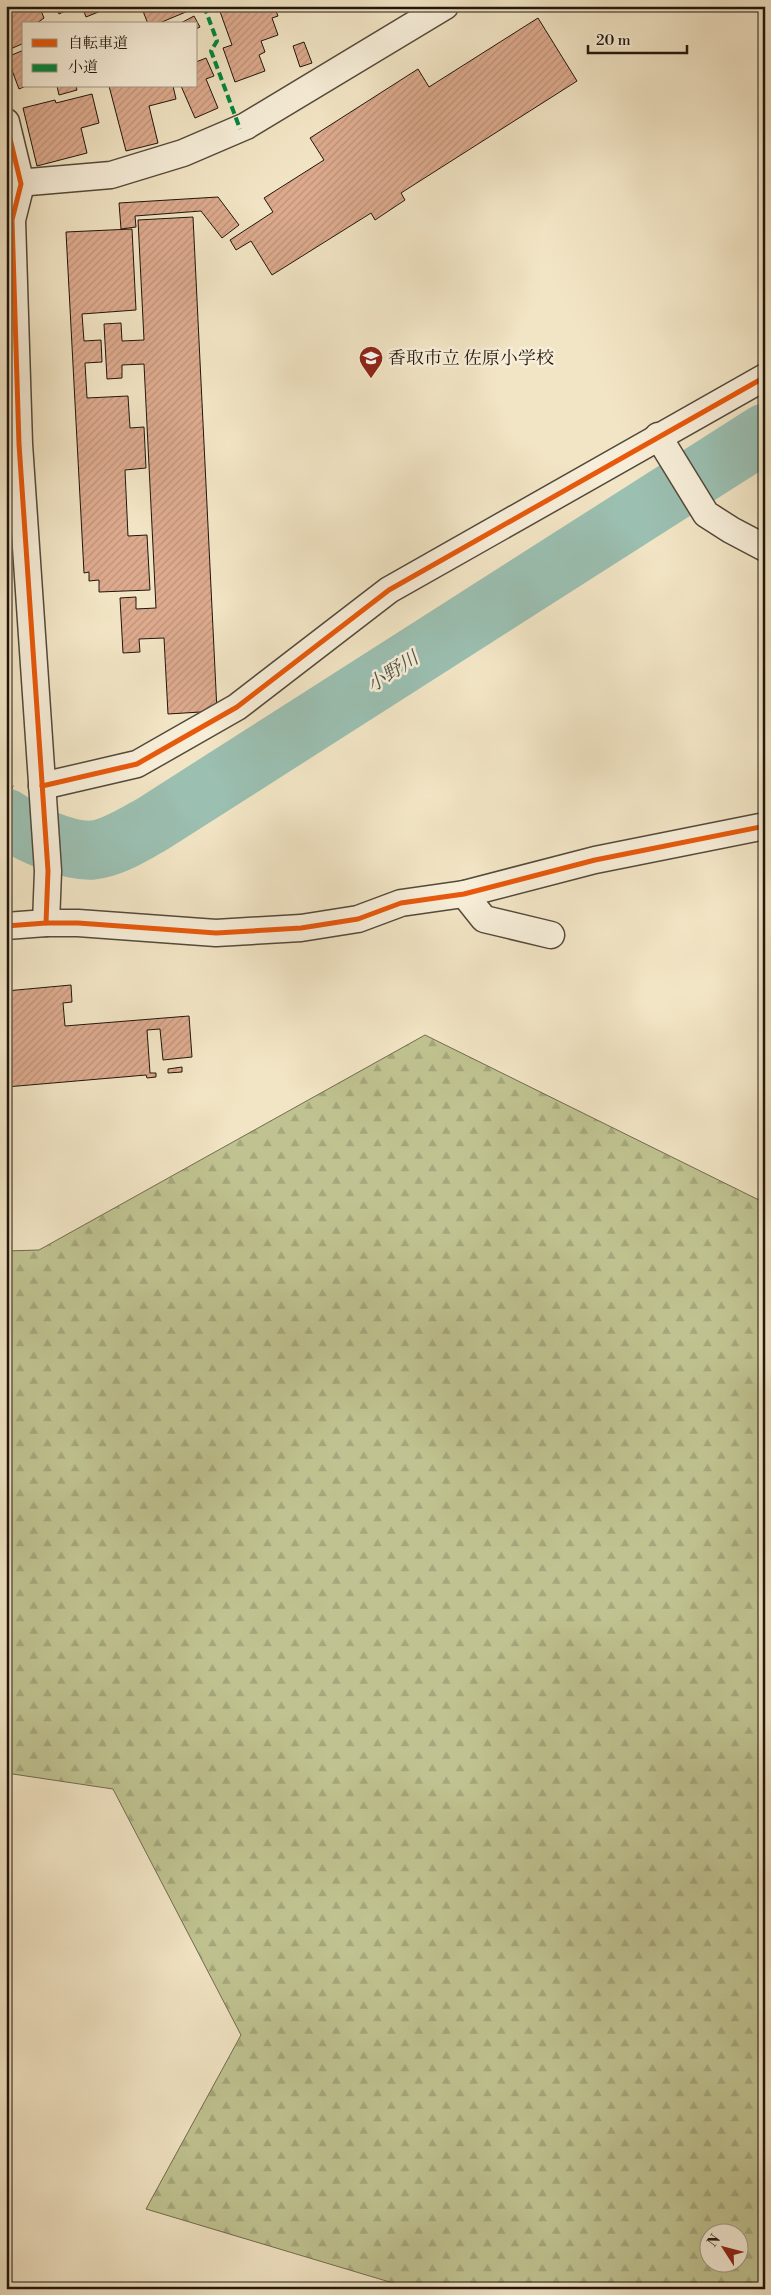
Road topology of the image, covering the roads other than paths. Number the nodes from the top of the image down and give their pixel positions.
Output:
1 (444, 6) edge
2 (6, 122) edge
3 (14, 184) edge
4 (765, 377) edge
5 (658, 436) junction
6 (765, 548) edge
7 (42, 786) junction
8 (765, 826) edge
9 (464, 894) junction
10 (46, 923) junction
11 (6, 926) edge
12 (551, 935) dead end

1 - 3 street
2 - 3 street
3 - 7 street
4 - 5 street
5 - 6 street
5 - 7 street
7 - 10 street
8 - 9 street
9 - 10 street
9 - 12 street
10 - 11 street

